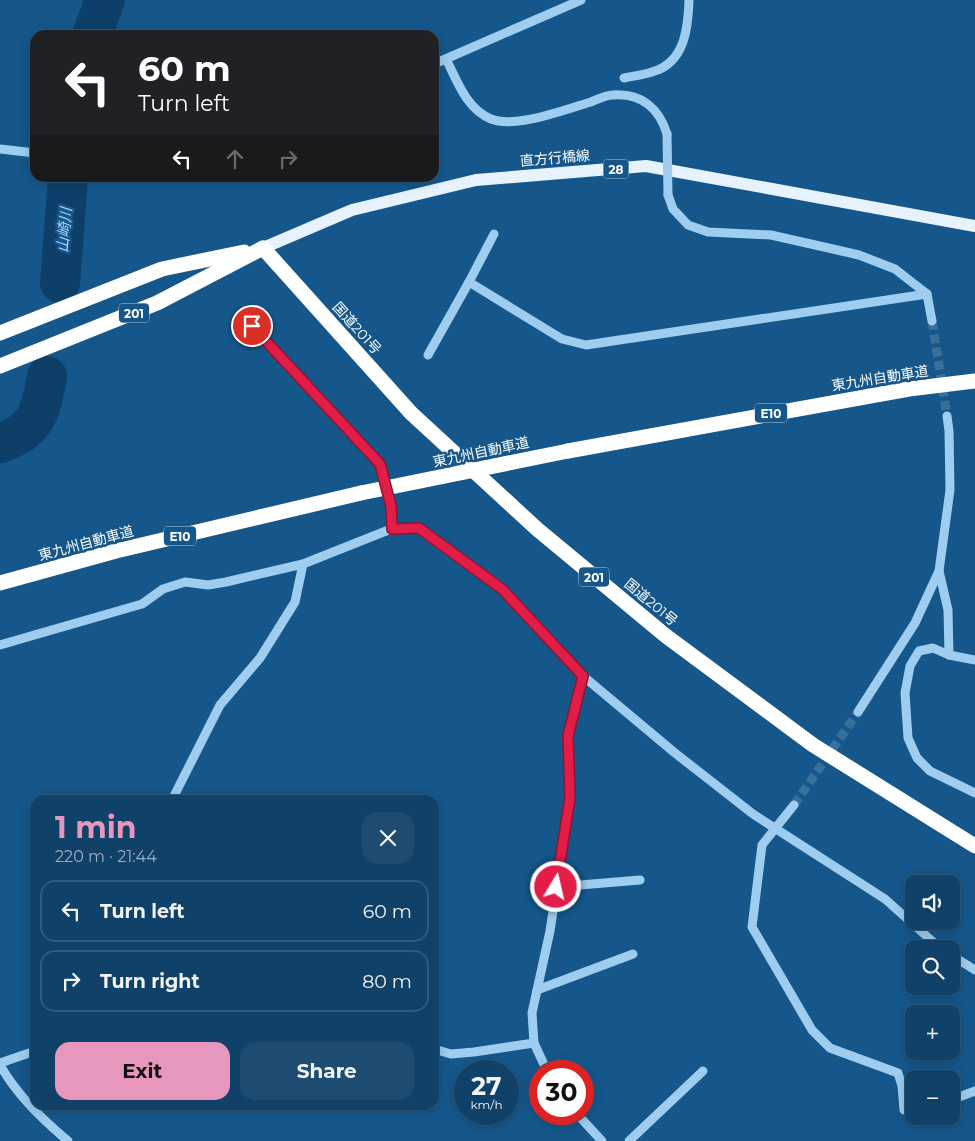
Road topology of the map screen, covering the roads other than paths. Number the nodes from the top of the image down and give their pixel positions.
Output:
1 (581, 0) edge
2 (689, 0) edge
3 (446, 58) junction
4 (439, 62) edge
5 (624, 78) dead end
6 (0, 149) edge
7 (30, 152) edge
8 (975, 226) edge
9 (494, 234) dead end
10 (263, 248) junction
11 (470, 282) junction
12 (927, 294) junction
13 (932, 321) tunnel mouth
14 (252, 326) dead end
15 (0, 333) edge
16 (428, 355) dead end
17 (0, 366) edge
18 (975, 381) edge
19 (947, 416) tunnel mouth
20 (392, 529) junction
21 (303, 564) junction
22 (939, 571) junction
23 (0, 583) edge
24 (0, 645) edge
25 (949, 655) junction
26 (975, 660) edge
27 (583, 676) junction
28 (858, 712) tunnel mouth
29 (975, 793) edge
30 (175, 795) edge
31 (794, 805) tunnel mouth
32 (775, 829) junction
33 (975, 846) edge
34 (640, 880) dead end
35 (556, 887) junction
36 (931, 940) edge
37 (633, 954) dead end
38 (960, 961) edge
39 (975, 970) edge
40 (537, 990) junction
41 (534, 1044) junction
42 (439, 1051) edge
43 (30, 1053) edge
44 (542, 1060) edge
45 (0, 1064) edge
46 (703, 1070) dead end
47 (975, 1090) edge
48 (960, 1096) edge
49 (30, 1104) edge
50 (35, 1110) edge
51 (905, 1110) edge
52 (587, 1125) edge
53 (68, 1141) edge
54 (602, 1141) edge
55 (629, 1141) edge

1 - 3 street
2 - 5 street
3 - 4 street
3 - 12 street, bridge
6 - 7 street
8 - 10 main road, 直方行橋線 / 28
9 - 11 street
10 - 15 highway, 201
10 - 17 highway, 201
10 - 33 highway, 国道201号 / 201
11 - 12 street
11 - 16 street
12 - 13 street
14 - 20 street
18 - 23 highway, 東九州自動車道 / E10, bridge
19 - 22 street
20 - 21 street
20 - 27 street
21 - 24 street
21 - 30 street
22 - 25 street
22 - 28 street
25 - 26 street
25 - 29 street
27 - 32 street
27 - 35 street
31 - 32 street
32 - 36 street
32 - 51 street
34 - 35 street
35 - 40 street
37 - 40 street
38 - 39 street
40 - 41 street
41 - 42 street
41 - 44 street
43 - 45 street
45 - 49 street
46 - 55 street
47 - 48 street
50 - 53 street
52 - 54 street

